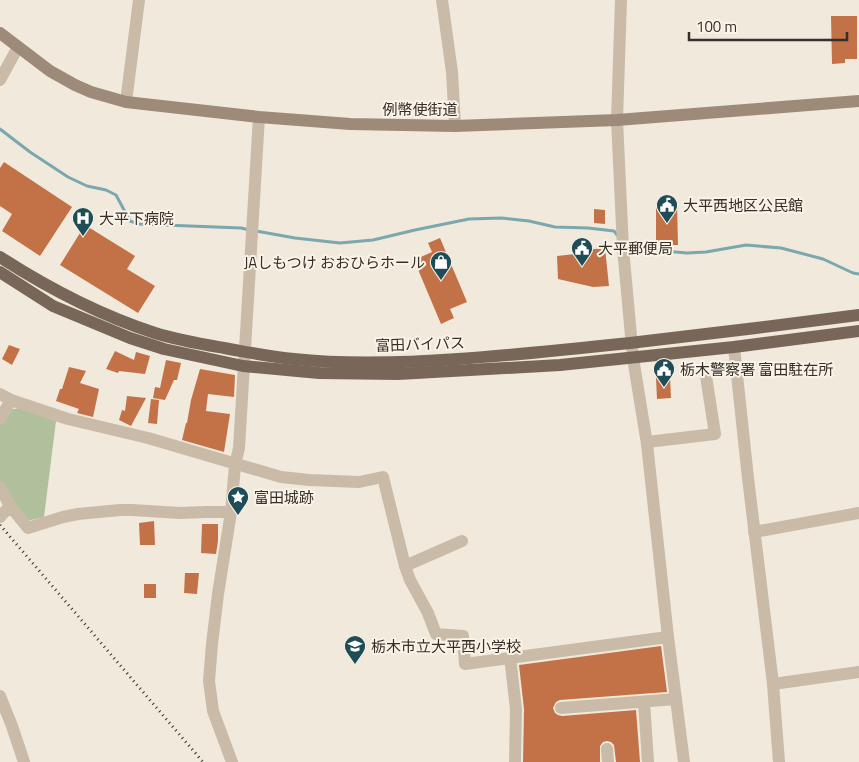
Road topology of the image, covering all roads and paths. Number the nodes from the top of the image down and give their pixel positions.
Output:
1 (139, 0) edge
2 (442, 0) edge
3 (621, 0) edge
4 (0, 33) edge
5 (18, 47) junction
6 (0, 80) edge
7 (859, 100) edge
8 (126, 102) junction
9 (259, 117) junction
10 (617, 120) junction
11 (455, 126) junction
12 (0, 256) edge
13 (0, 272) edge
14 (859, 315) edge
15 (859, 331) edge
16 (632, 342) junction
17 (734, 347) junction
18 (244, 352) junction
19 (634, 358) junction
20 (243, 366) junction
21 (706, 376) dead end
22 (6, 397) edge
23 (0, 419) edge
24 (647, 442) junction
25 (235, 465) junction
26 (0, 488) edge
27 (10, 506) junction
28 (231, 512) junction
29 (859, 513) edge
30 (0, 517) edge
31 (754, 532) junction
32 (462, 540) dead end
33 (405, 566) junction
34 (668, 637) junction
35 (510, 657) junction
36 (859, 672) edge
37 (773, 684) junction
38 (0, 696) edge
39 (676, 699) junction
40 (644, 702) junction
41 (561, 708) dead end
42 (608, 749) dead end
43 (24, 762) edge
44 (232, 762) edge
45 (515, 762) edge
46 (608, 762) edge
47 (648, 762) edge
48 (684, 762) edge
49 (779, 762) edge

1 - 8 street
2 - 11 street
3 - 10 street
4 - 5 street, 例幣使街道
5 - 6 street
5 - 8 street, 例幣使街道
7 - 10 street, 例幣使街道
8 - 9 street, 例幣使街道
9 - 11 street, 例幣使街道
9 - 18 street
10 - 11 street, 例幣使街道
10 - 16 street
12 - 18 main road, 富田バイパス
13 - 20 main road, 富田バイパス
14 - 16 main road, 富田バイパス
15 - 17 main road, 富田バイパス
16 - 18 main road, 富田バイパス
16 - 19 street
17 - 19 main road, 富田バイパス
17 - 31 street
18 - 20 street
19 - 20 main road, 富田バイパス
19 - 24 street
20 - 25 street
21 - 24 street
22 - 23 street
22 - 25 street
24 - 34 street
25 - 28 street
25 - 33 street
26 - 27 street
27 - 28 street
27 - 30 street
28 - 44 street
29 - 31 street
31 - 37 street
32 - 33 street
33 - 35 street
34 - 35 street
34 - 39 street
35 - 45 street
36 - 37 street
37 - 49 street
38 - 43 street
39 - 40 street
39 - 48 street
40 - 41 street
40 - 47 street
42 - 46 street

